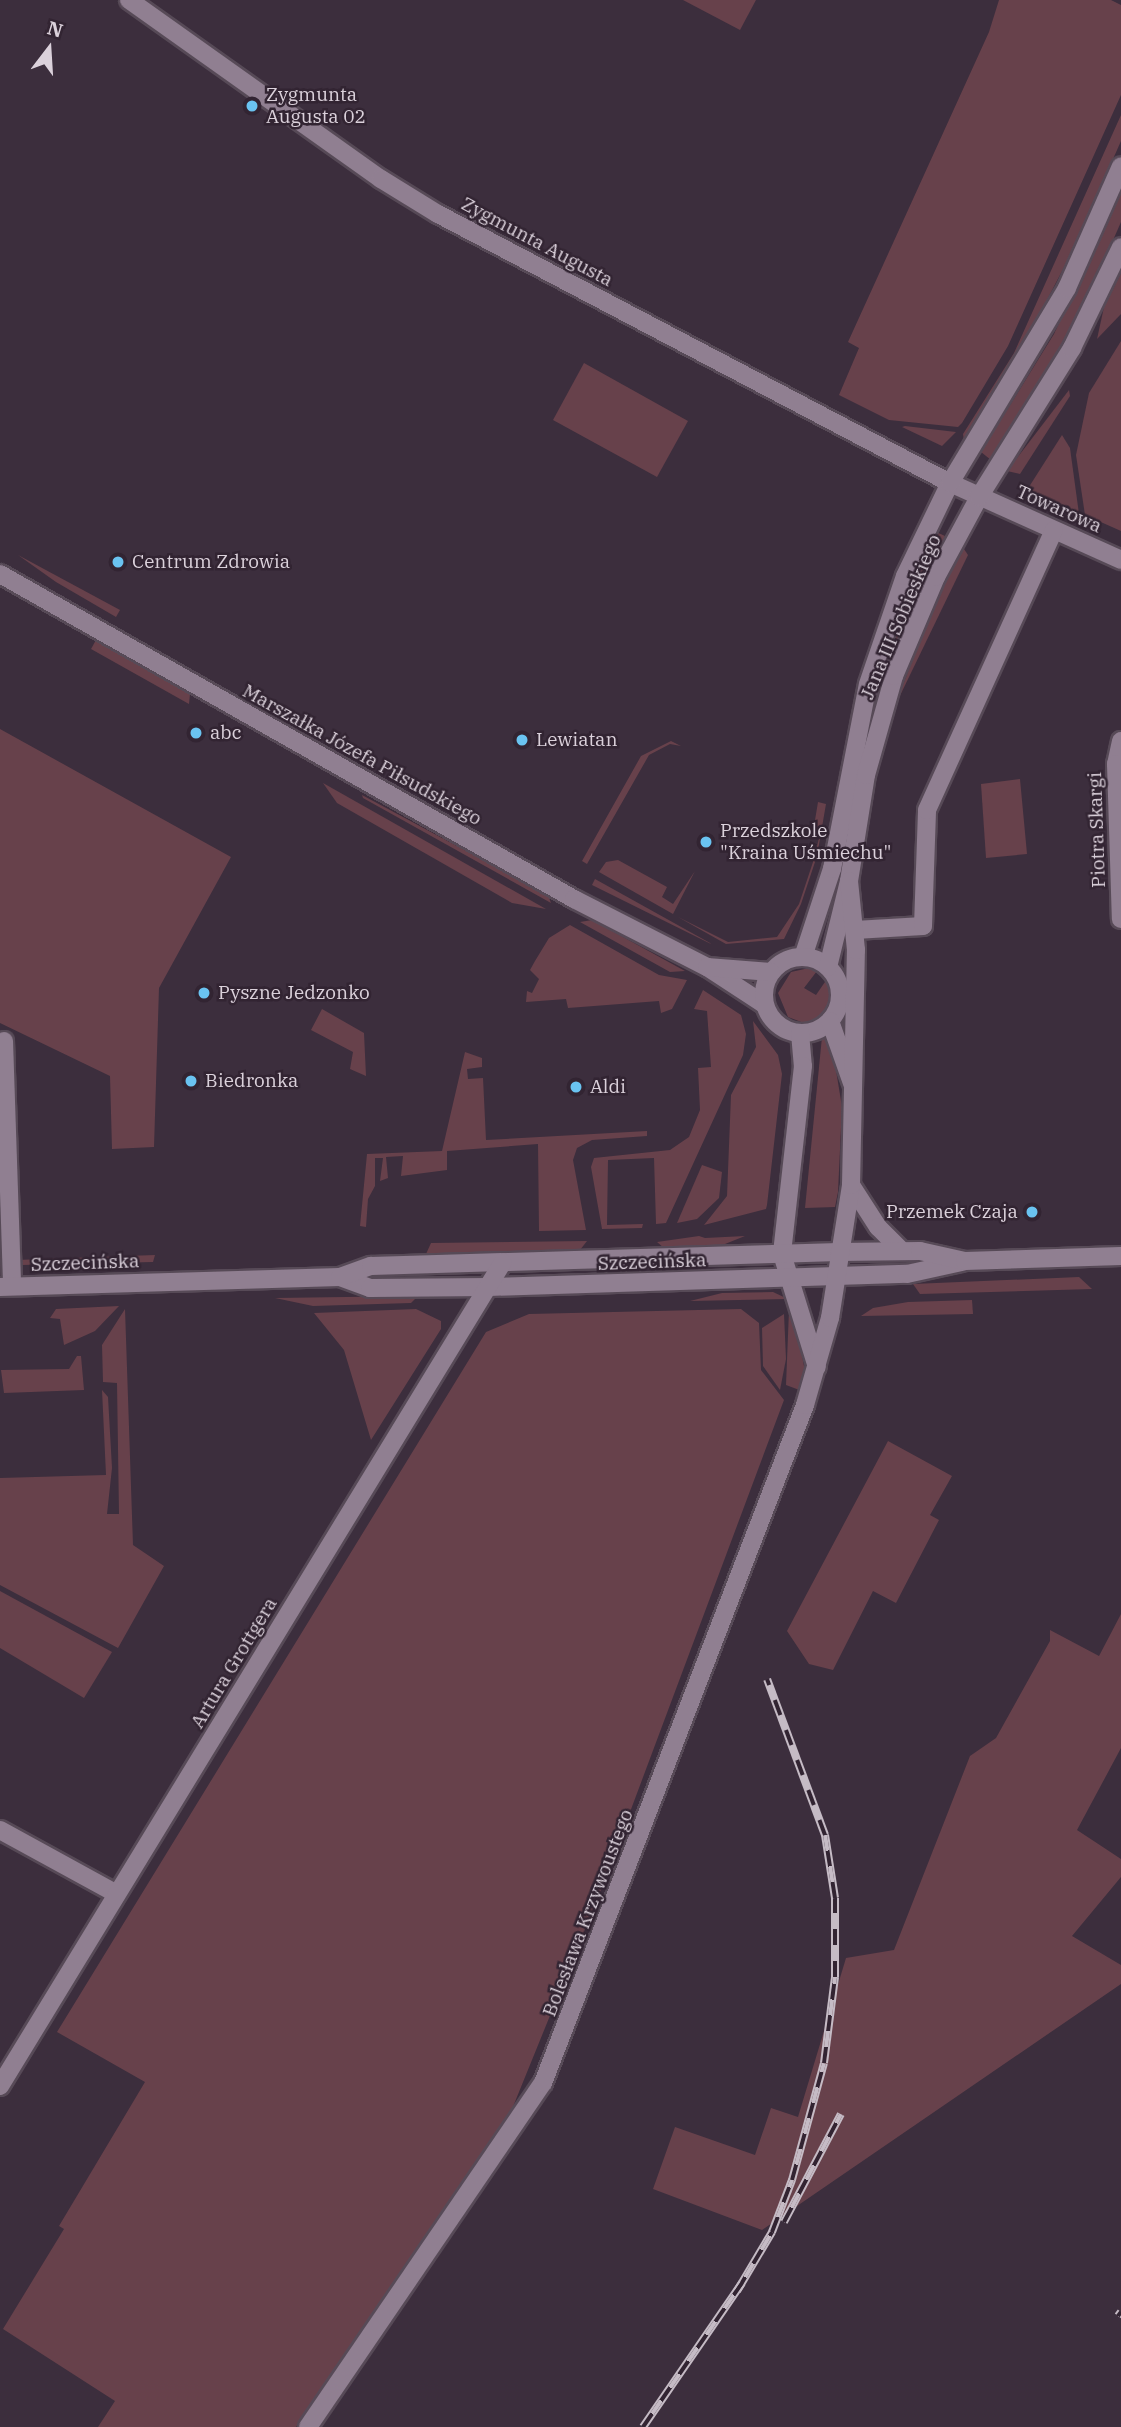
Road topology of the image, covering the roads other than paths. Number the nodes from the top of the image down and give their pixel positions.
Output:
1 (129, 0) edge
2 (1121, 166) edge
3 (1121, 247) edge
4 (950, 483) junction
5 (979, 497) junction
6 (1054, 530) junction
7 (1121, 560) edge
8 (0, 574) edge
9 (1121, 741) edge
10 (849, 881) junction
11 (1121, 919) edge
12 (855, 930) junction
13 (803, 957) junction
14 (706, 967) junction
15 (828, 967) junction
16 (771, 972) junction
17 (765, 1005) junction
18 (830, 1021) junction
19 (800, 1033) junction
20 (4, 1041) dead end
21 (855, 1089) junction
22 (4, 1156) edge
23 (851, 1185) junction
24 (902, 1251) junction
25 (839, 1252) junction
26 (782, 1254) junction
27 (1121, 1256) edge
28 (965, 1261) junction
29 (503, 1262) junction
30 (340, 1277) junction
31 (837, 1278) junction
32 (791, 1279) junction
33 (6, 1287) edge
34 (489, 1287) junction
35 (817, 1367) junction
36 (0, 1830) edge
37 (117, 1894) junction
38 (0, 2085) edge
39 (308, 2427) edge

1 - 4 street, Zygmunta Augusta
2 - 4 street, Jana III Sobieskiego
3 - 5 street, Jana III Sobieskiego
4 - 5 street
4 - 13 street, Jana III Sobieskiego
5 - 6 street, Towarowa
5 - 10 street, Jana III Sobieskiego
6 - 7 street, Towarowa
6 - 12 street
8 - 14 street, Marszałka Józefa Piłsudskiego
9 - 11 street, Piotra Skargi
10 - 12 street, Jana III Sobieskiego
10 - 15 street, Jana III Sobieskiego
12 - 21 street, Jana III Sobieskiego
13 - 15 street
13 - 16 street
14 - 16 street, Marszałka Józefa Piłsudskiego
14 - 17 street, Marszałka Józefa Piłsudskiego
15 - 18 street
16 - 17 street
17 - 19 street
18 - 19 street
18 - 21 street, Jana III Sobieskiego
19 - 26 street
20 - 22 street
21 - 23 street, Jana III Sobieskiego
22 - 33 street
23 - 24 street
23 - 25 street, Jana III Sobieskiego
24 - 25 street, Szczecińska
24 - 28 street, Szczecińska
25 - 26 street, Szczecińska
25 - 31 street, Jana III Sobieskiego
26 - 29 street, Szczecińska
26 - 32 street
27 - 28 street, Szczecińska
28 - 31 street, Szczecińska
29 - 30 street, Szczecińska
29 - 34 street, Artura Grottgera
30 - 33 street, Szczecińska
30 - 34 street, Szczecińska
31 - 32 street, Szczecińska
31 - 35 street, Bolesława Krzywoustego
32 - 34 street, Szczecińska
32 - 35 street
34 - 37 street, Artura Grottgera
35 - 39 street, Bolesława Krzywoustego
36 - 37 street
37 - 38 street, Artura Grottgera

